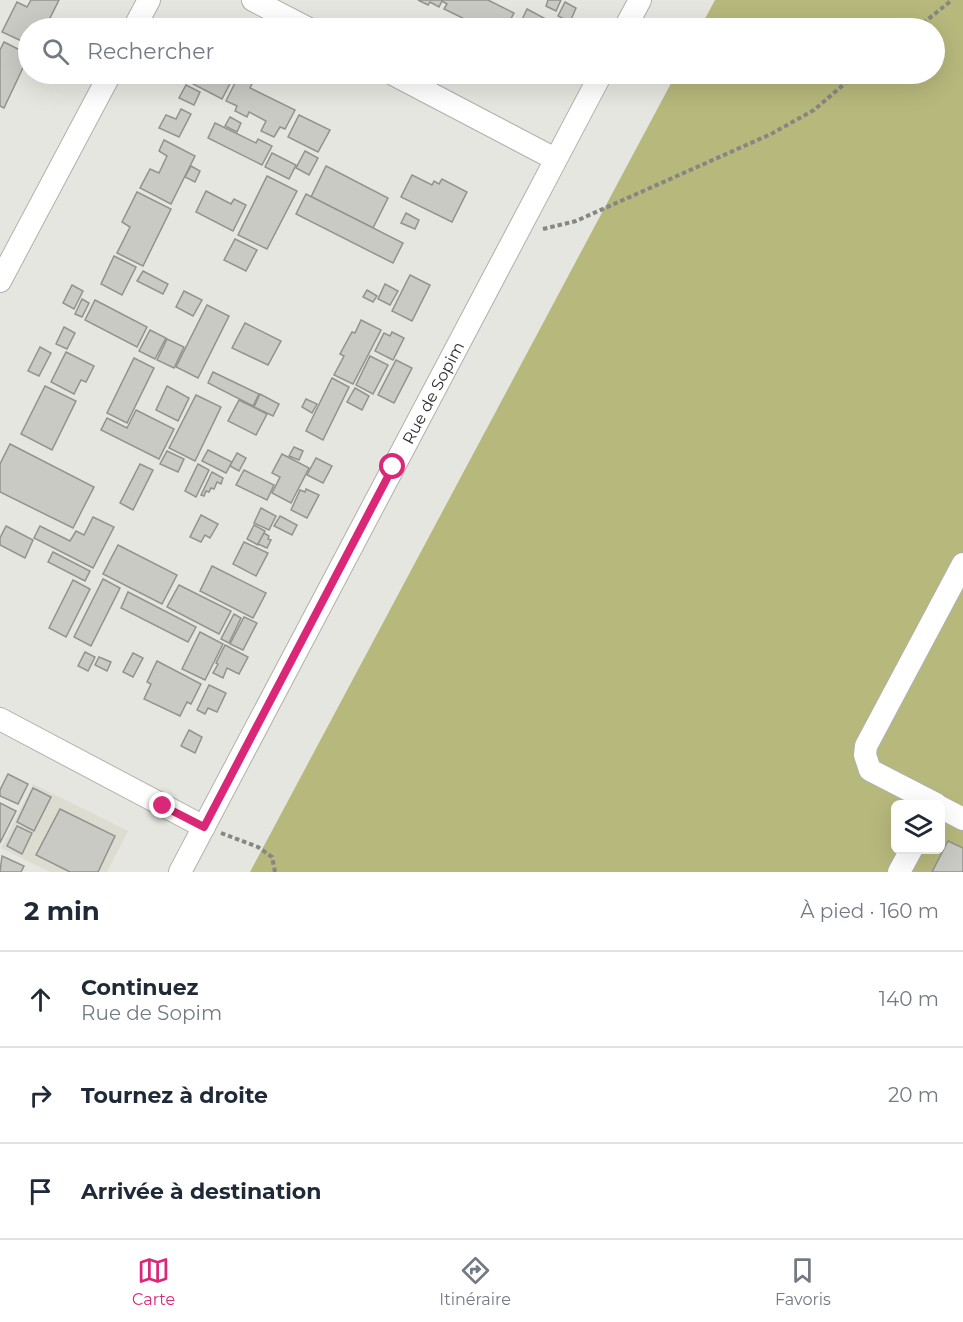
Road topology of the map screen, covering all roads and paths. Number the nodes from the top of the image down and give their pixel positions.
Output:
1 (149, 0) edge
2 (253, 0) edge
3 (640, 0) edge
4 (952, 0) edge
5 (139, 18) edge
6 (288, 18) edge
7 (630, 18) edge
8 (930, 18) edge
9 (105, 84) edge
10 (412, 84) edge
11 (596, 84) edge
12 (844, 84) edge
13 (555, 159) junction
14 (516, 234) junction
15 (0, 281) edge
16 (963, 564) edge
17 (0, 719) edge
18 (927, 800) edge
19 (945, 810) edge
20 (963, 819) edge
21 (204, 827) junction
22 (908, 854) edge
23 (180, 872) edge
24 (275, 872) edge
25 (899, 872) edge

1 - 5 street
2 - 6 street
3 - 7 street
4 - 8 path
9 - 15 street
10 - 13 street
11 - 13 street, Rue de Sopim
12 - 14 path
13 - 14 street, Rue de Sopim
14 - 21 street, Rue de Sopim
16 - 18 street
17 - 21 street
19 - 20 street
21 - 23 street, Rue de Sopim
21 - 24 path
22 - 25 street

